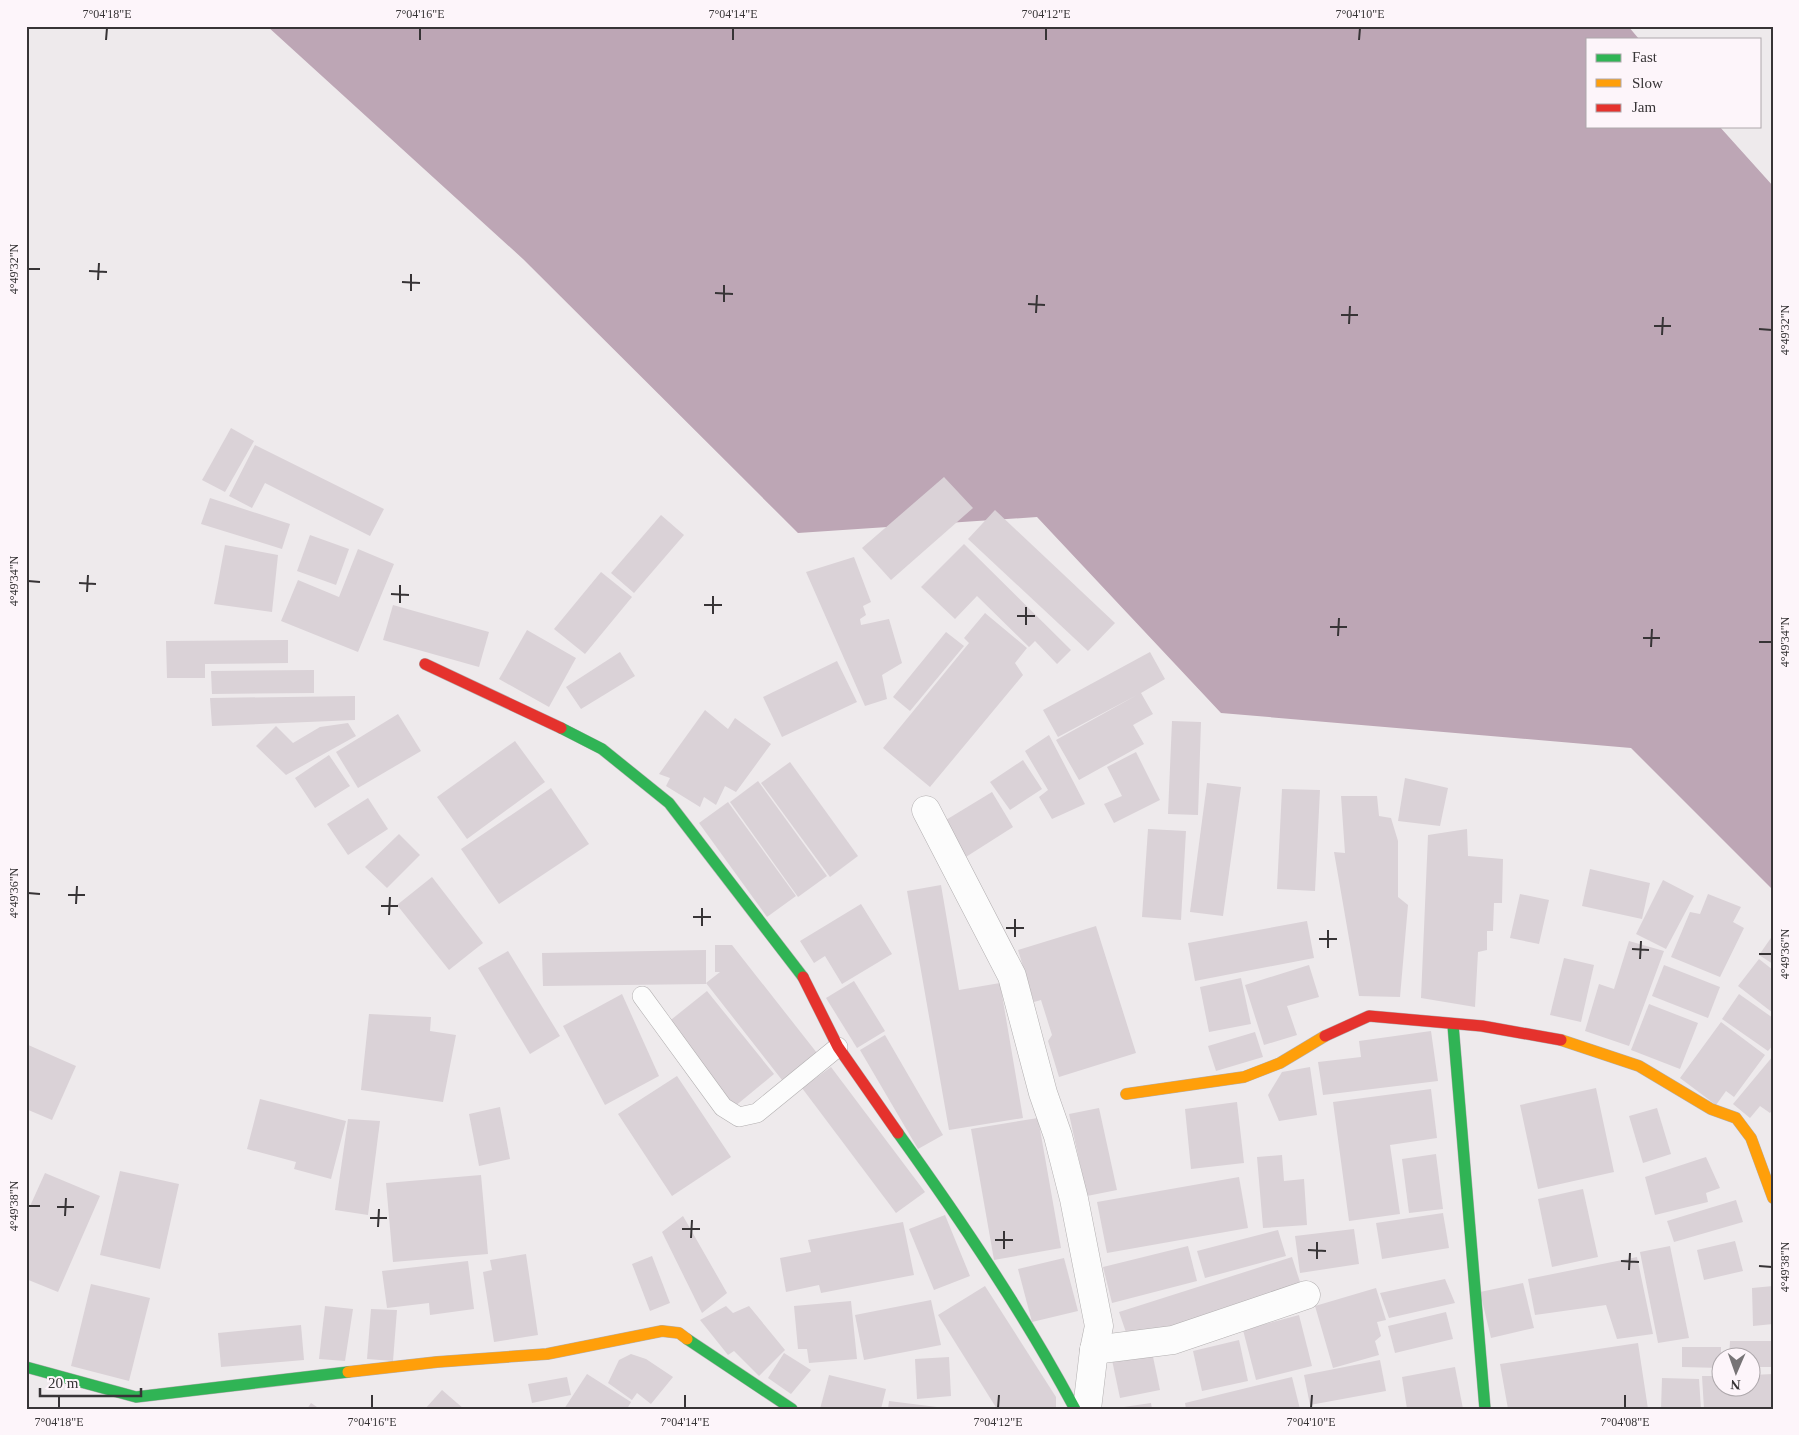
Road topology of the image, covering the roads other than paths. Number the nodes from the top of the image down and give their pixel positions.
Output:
1 (425, 664) dead end
2 (926, 810) dead end
3 (642, 996) dead end
4 (1453, 1025) junction
5 (838, 1047) junction
6 (1126, 1094) dead end
7 (1773, 1198) edge
8 (1306, 1295) dead end
9 (1094, 1350) junction
10 (26, 1367) edge
11 (133, 1403) edge
12 (792, 1409) edge
13 (1076, 1409) edge
14 (1087, 1409) edge
15 (1485, 1409) edge

1 - 5 street
2 - 9 street
3 - 5 lane
4 - 6 street
4 - 7 street
4 - 15 street
5 - 13 street
8 - 9 street
9 - 14 street
10 - 11 street
11 - 12 street

